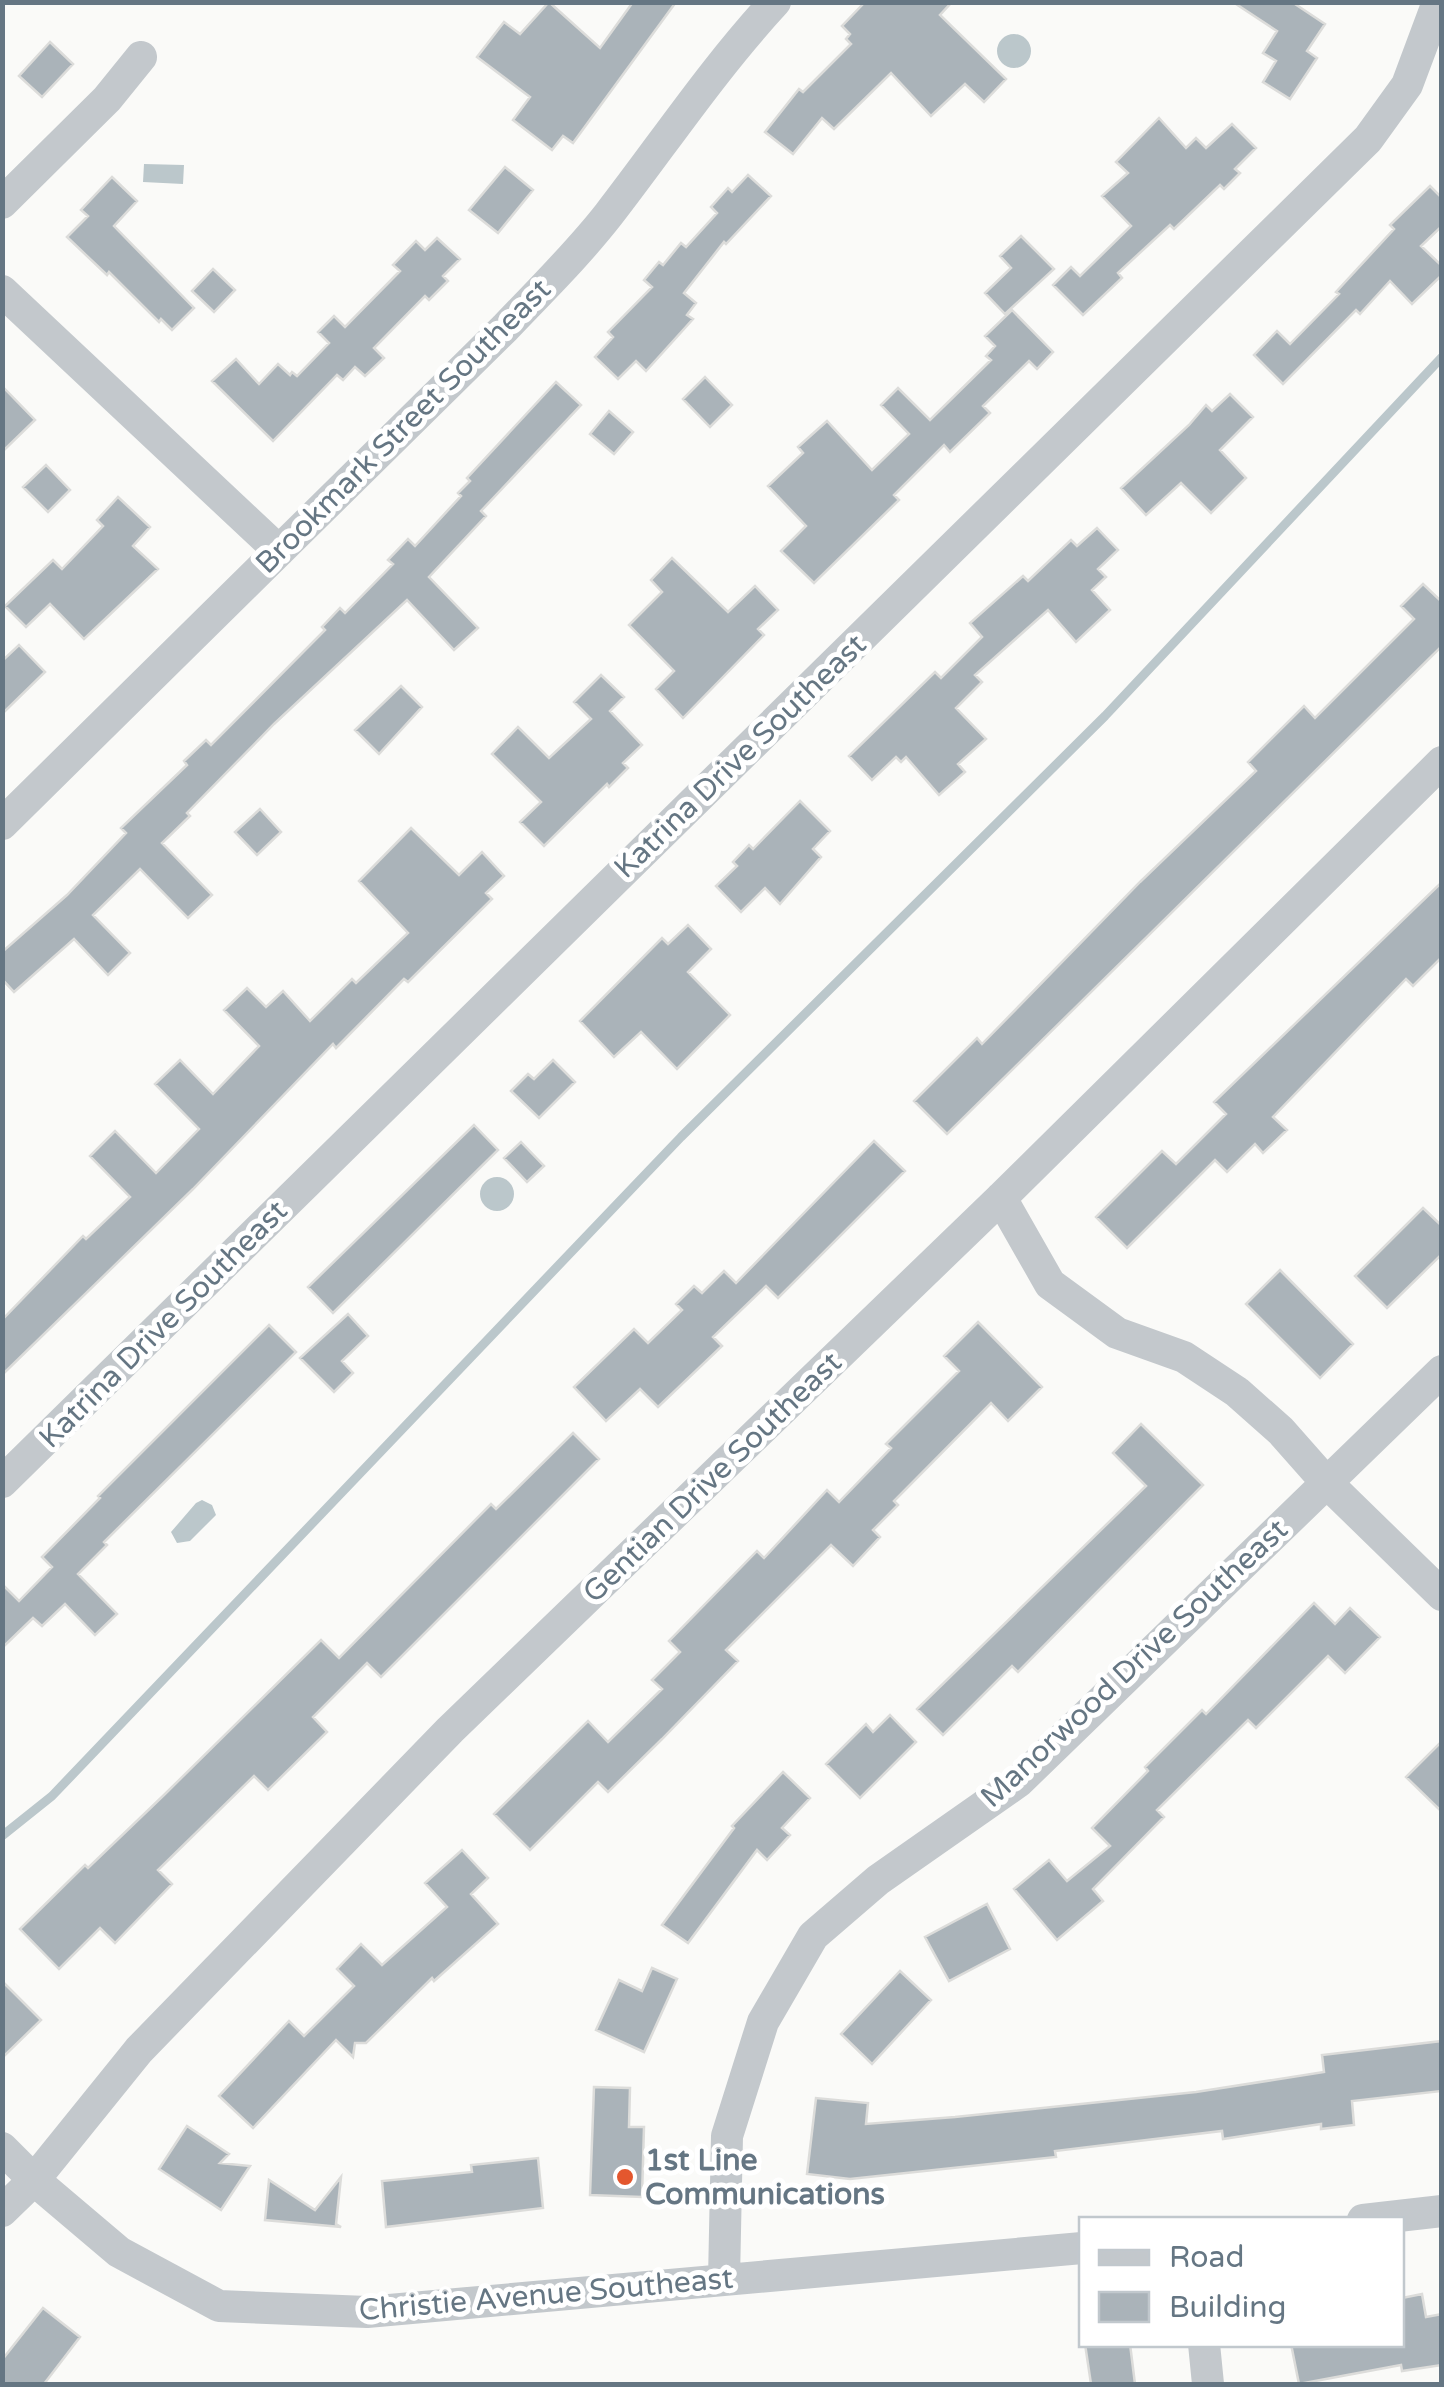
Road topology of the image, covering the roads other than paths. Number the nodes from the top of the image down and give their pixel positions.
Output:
1 (775, 2) edge
2 (1438, 2) edge
3 (141, 57) dead end
4 (2, 203) edge
5 (2, 291) edge
6 (280, 551) junction
7 (1442, 762) edge
8 (2, 824) edge
9 (1000, 1198) junction
10 (1442, 1371) edge
11 (2, 1482) edge
12 (1326, 1482) junction
13 (1442, 1594) edge
14 (2, 2148) edge
15 (34, 2180) junction
16 (2, 2211) edge
17 (1442, 2211) edge
18 (1389, 2217) edge
19 (1079, 2248) edge
20 (724, 2279) junction
21 (1204, 2347) edge
22 (1208, 2384) edge

1 - 6 street, Brookmark Street Southeast
2 - 11 street, Katrina Drive Southeast
3 - 4 street
5 - 6 street
6 - 8 street, Brookmark Street Southeast
7 - 9 street, Gentian Drive Southeast
9 - 12 street
9 - 15 street, Gentian Drive Southeast
10 - 12 street, Manorwood Drive Southeast
12 - 13 street
12 - 20 street, Manorwood Drive Southeast
14 - 15 street, Christie Avenue Southeast
15 - 16 street, Gentian Drive Southeast
15 - 20 street, Christie Avenue Southeast
17 - 18 street
19 - 20 street, Christie Avenue Southeast
21 - 22 street

